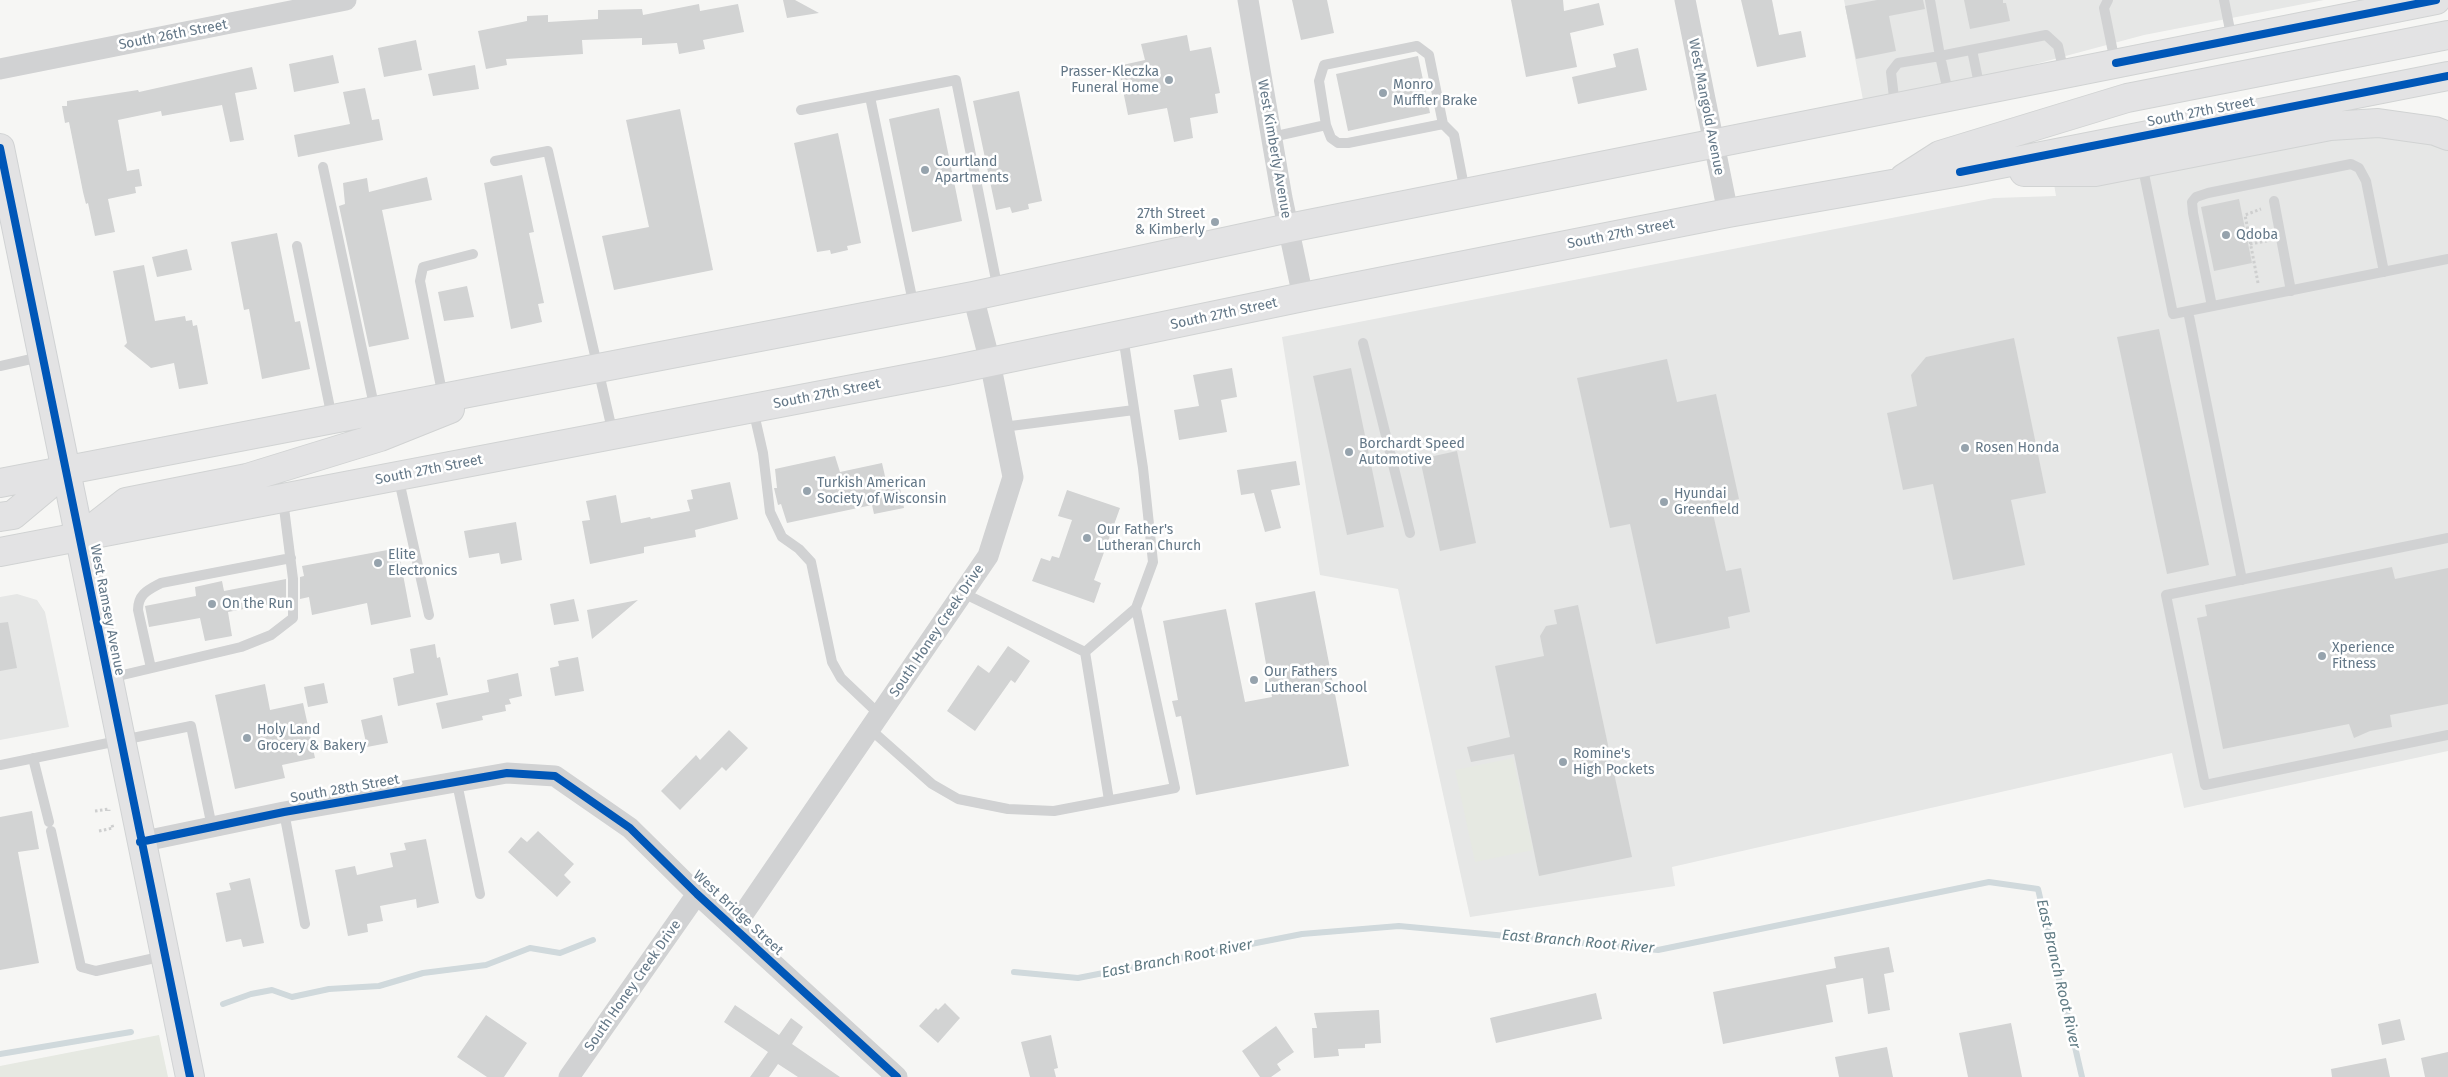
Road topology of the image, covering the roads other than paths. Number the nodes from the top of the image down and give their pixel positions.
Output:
1 (346, 0) edge
2 (1248, 0) edge
3 (1685, 0) edge
4 (1930, 0) edge
5 (2108, 0) edge
6 (2224, 0) edge
7 (2436, 0) edge
8 (2372, 7) edge
9 (2448, 35) edge
10 (2232, 40) junction
11 (1972, 50) junction
12 (1940, 56) junction
13 (2116, 64) junction
14 (0, 70) edge
15 (2064, 74) junction
16 (2448, 76) edge
17 (1980, 90) junction
18 (1949, 96) junction
19 (870, 97) junction
20 (1895, 107) junction
21 (801, 110) dead end
22 (1443, 124) junction
23 (1326, 125) junction
24 (2448, 136) edge
25 (1272, 137) junction
26 (1714, 143) junction
27 (0, 148) edge
28 (2139, 150) junction
29 (494, 161) dead end
30 (323, 167) dead end
31 (1894, 184) junction
32 (1465, 193) junction
33 (2274, 201) dead end
34 (1728, 213) junction
35 (1289, 228) junction
36 (297, 246) dead end
37 (473, 254) dead end
38 (2448, 259) edge
39 (2384, 272) junction
40 (2291, 291) junction
41 (986, 293) junction
42 (1303, 297) junction
43 (2212, 306) junction
44 (914, 307) junction
45 (2188, 311) junction
46 (1122, 335) junction
47 (1363, 343) dead end
48 (43, 357) junction
49 (990, 362) junction
50 (0, 366) edge
51 (598, 368) junction
52 (444, 404) junction
53 (753, 408) junction
54 (1134, 410) junction
55 (375, 411) junction
56 (332, 419) junction
57 (1003, 427) junction
58 (613, 435) junction
59 (66, 470) junction
60 (398, 476) junction
61 (0, 483) edge
62 (282, 498) junction
63 (0, 517) edge
64 (1410, 533) dead end
65 (80, 538) junction
66 (2448, 538) edge
67 (0, 552) edge
68 (291, 558) junction
69 (2242, 580) junction
70 (963, 593) junction
71 (1136, 608) junction
72 (429, 615) dead end
73 (1085, 652) junction
74 (151, 668) junction
75 (108, 679) junction
76 (875, 722) junction
77 (2448, 735) edge
78 (120, 740) junction
79 (33, 758) junction
80 (0, 766) edge
81 (555, 776) joint
82 (457, 783) junction
83 (1110, 800) junction
84 (284, 812) junction
85 (212, 827) junction
86 (140, 842) junction
87 (480, 894) dead end
88 (698, 894) junction
89 (304, 924) dead end
90 (735, 926) junction
91 (164, 956) junction
92 (190, 1077) edge
93 (569, 1077) edge
94 (897, 1077) edge

1 - 14 street, South 26th Street
2 - 25 street, West Kimberly Avenue
3 - 26 street, West Mangold Avenue
4 - 12 lane
5 - 13 lane
6 - 10 lane
7 - 8 main road
8 - 10 main road
9 - 31 main road
10 - 13 main road
11 - 12 lane
11 - 15 lane
11 - 17 lane
12 - 18 lane
12 - 20 lane
13 - 15 main road
15 - 17 main road
16 - 28 main road, South 27th Street
17 - 18 main road
18 - 20 main road
19 - 21 lane
19 - 41 lane
19 - 44 lane
20 - 26 main road
22 - 23 lane
22 - 23 lane
22 - 32 lane
23 - 25 lane
24 - 28 main road
25 - 35 street, West Kimberly Avenue
26 - 32 main road
26 - 34 street, West Mangold Avenue
27 - 48 main road, West Ramsey Avenue
28 - 31 main road, South 27th Street
28 - 45 lane
29 - 51 lane
30 - 55 lane
31 - 34 main road, South 27th Street
32 - 35 main road
33 - 40 lane
34 - 42 main road, South 27th Street
35 - 41 main road
35 - 42 street, West Kimberly Avenue
36 - 56 lane
37 - 52 lane
38 - 39 lane
39 - 40 lane
39 - 43 lane
40 - 43 lane
41 - 44 main road
41 - 49 street, South Honey Creek Drive
42 - 46 main road, South 27th Street
43 - 45 lane
44 - 51 main road
45 - 69 lane
46 - 49 main road, South 27th Street
46 - 54 lane
47 - 64 lane
48 - 50 lane
48 - 59 main road, West Ramsey Avenue
49 - 53 main road, South 27th Street
49 - 57 street, South Honey Creek Drive
51 - 52 main road
51 - 58 lane
52 - 55 main road
52 - 65 main road
53 - 58 main road, South 27th Street
53 - 76 lane
54 - 57 lane
54 - 71 lane
55 - 56 main road
56 - 59 main road
57 - 70 street, South Honey Creek Drive
58 - 60 main road, South 27th Street
59 - 61 main road
59 - 63 main road
59 - 65 main road, West Ramsey Avenue
60 - 62 main road, South 27th Street
60 - 72 lane
62 - 65 main road, South 27th Street
62 - 68 lane
65 - 67 main road, South 27th Street
65 - 75 main road, West Ramsey Avenue
66 - 69 lane
68 - 74 lane
68 - 74 lane
69 - 77 lane
70 - 73 lane
70 - 76 street, South Honey Creek Drive
71 - 73 lane
71 - 83 lane
73 - 83 lane
74 - 75 lane
75 - 78 main road, West Ramsey Avenue
76 - 83 lane
76 - 90 street, South Honey Creek Drive
78 - 79 lane
78 - 85 lane
78 - 86 main road, West Ramsey Avenue
79 - 80 lane
79 - 91 lane
81 - 82 street, South 28th Street
81 - 88 street, West Bridge Street
82 - 84 street, South 28th Street
82 - 87 lane
84 - 85 street, South 28th Street
84 - 89 lane
85 - 86 street, South 28th Street
86 - 91 main road, West Ramsey Avenue
88 - 90 street, West Bridge Street
88 - 93 street, South Honey Creek Drive
90 - 94 street, West Bridge Street
91 - 92 main road, West Ramsey Avenue

